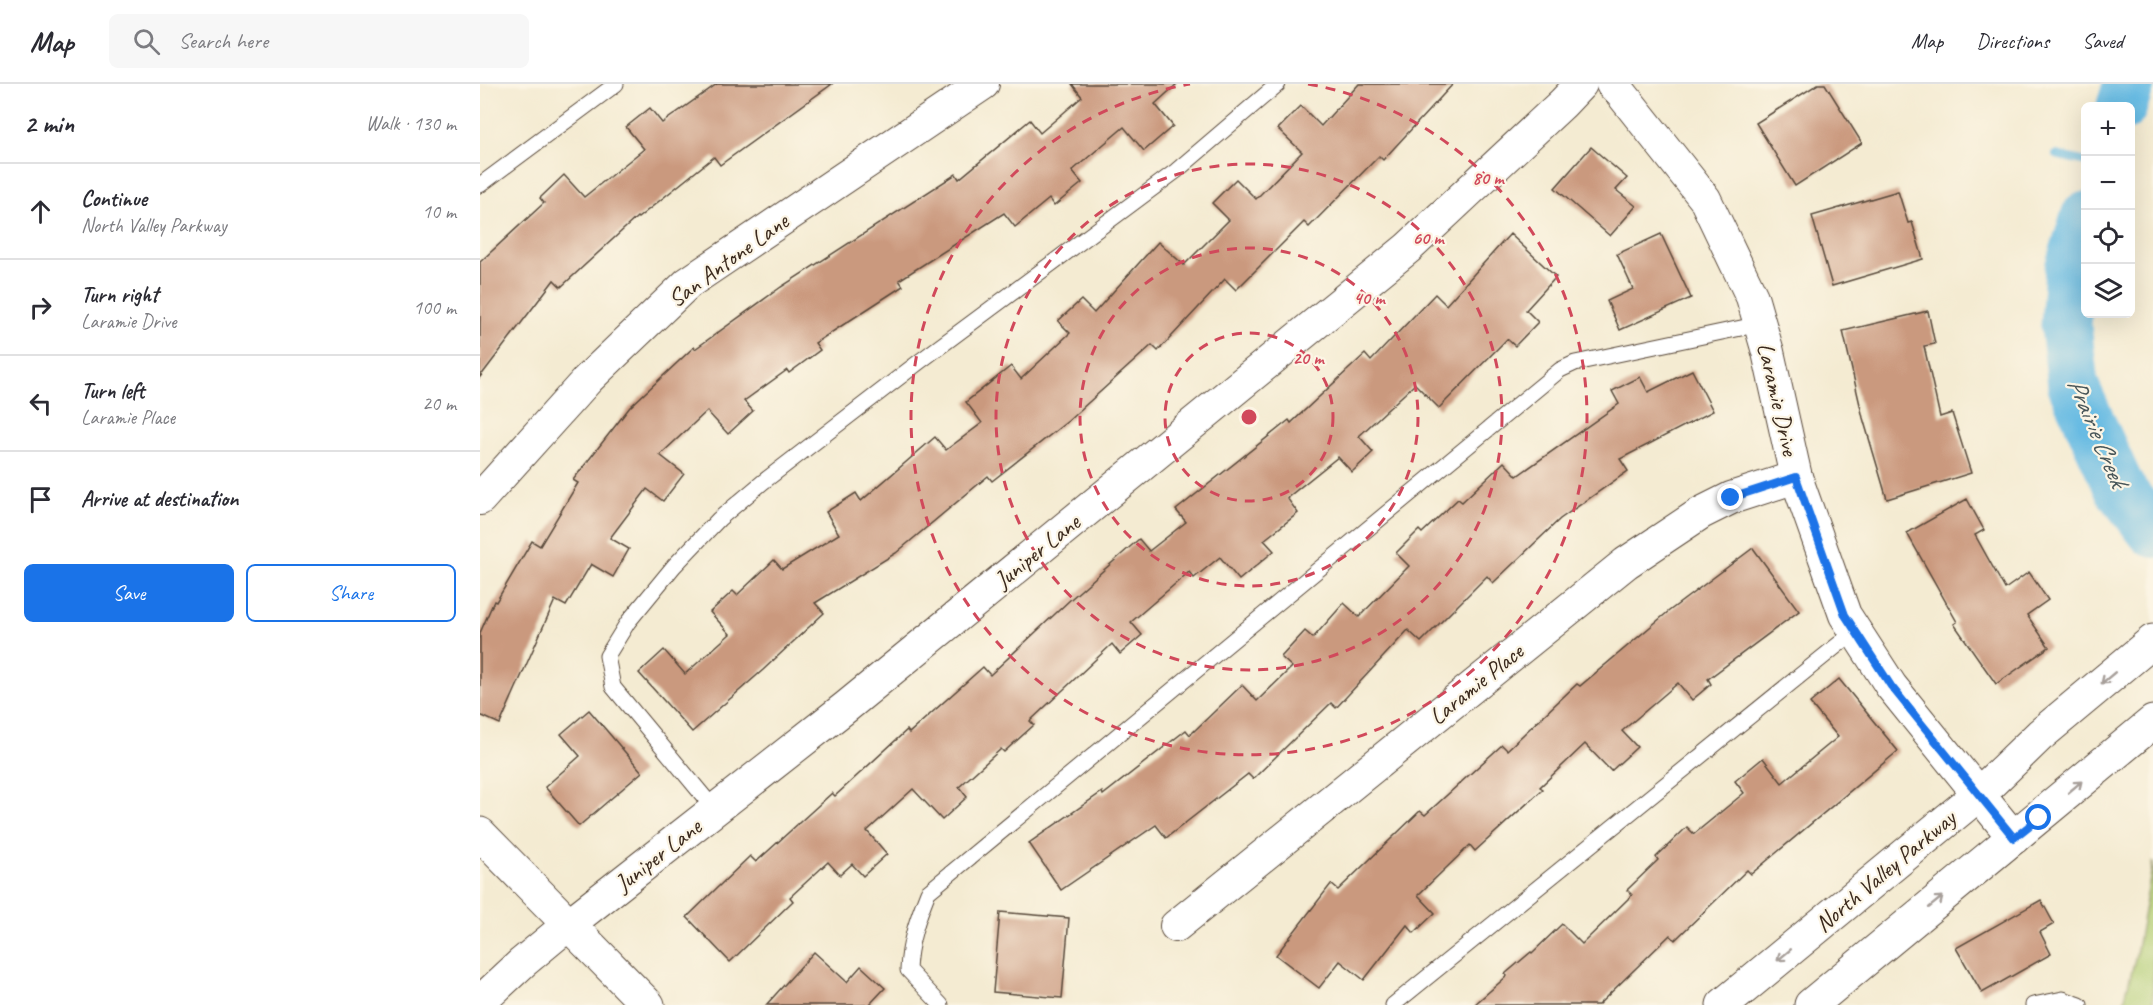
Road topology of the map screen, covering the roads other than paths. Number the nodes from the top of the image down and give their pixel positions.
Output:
1 (616, 84) edge
2 (983, 84) edge
3 (1278, 84) edge
4 (1581, 84) edge
5 (1612, 84) edge
6 (480, 185) edge
7 (1760, 324) junction
8 (1796, 477) junction
9 (480, 500) edge
10 (1856, 631) junction
11 (2153, 641) edge
12 (2153, 722) edge
13 (1979, 794) junction
14 (715, 810) junction
15 (480, 834) edge
16 (2014, 838) junction
17 (569, 924) junction
18 (1176, 926) dead end
19 (1827, 1000) edge
20 (480, 1002) edge
21 (648, 1005) edge
22 (941, 1005) edge
23 (1393, 1005) edge
24 (1723, 1005) edge
25 (2032, 1005) edge
26 (2080, 1005) edge

1 - 6 lane
2 - 9 street, San Antone Lane
3 - 14 lane
4 - 14 street, Juniper Lane
5 - 7 street, Laramie Drive
7 - 8 street, Laramie Drive
7 - 22 lane
8 - 10 street, Laramie Drive
8 - 18 street, Laramie Place
10 - 13 street, Laramie Drive
10 - 23 lane
11 -> 13 street, North Valley Parkway
16 -> 12 street
13 - 16 street, Laramie Drive
13 -> 24 street, North Valley Parkway
14 - 17 street, Juniper Lane
15 - 17 street
19 -> 16 street
17 - 20 street, Juniper Lane
17 - 21 street
25 - 26 lane

